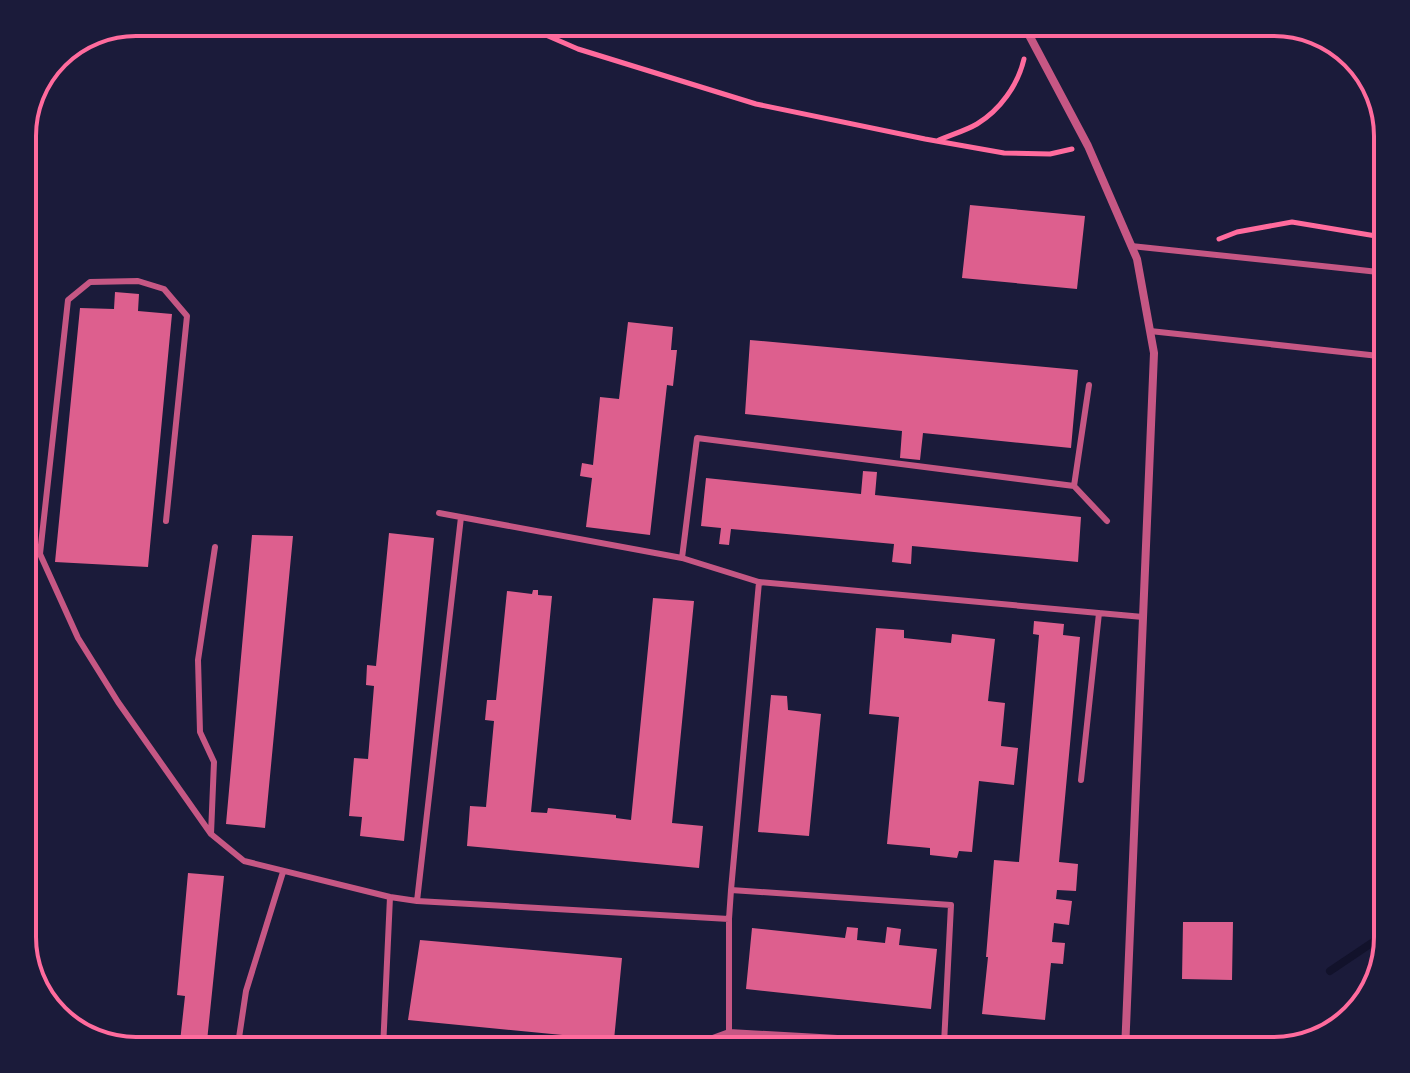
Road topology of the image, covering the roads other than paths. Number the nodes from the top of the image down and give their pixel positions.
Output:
1 (1030, 36) edge
2 (1131, 246) junction
3 (1374, 272) edge
4 (1150, 331) junction
5 (1374, 355) edge
6 (1089, 385) dead end
7 (1074, 486) junction
8 (439, 513) dead end
9 (461, 517) junction
10 (166, 521) dead end
11 (1107, 521) dead end
12 (215, 547) dead end
13 (682, 558) junction
14 (759, 582) junction
15 (1099, 613) junction
16 (1143, 617) junction
17 (1081, 780) dead end
18 (211, 834) junction
19 (283, 872) junction
20 (731, 890) junction
21 (390, 897) junction
22 (417, 901) junction
23 (729, 919) junction
24 (729, 1032) junction
25 (239, 1037) edge
26 (384, 1037) edge
27 (715, 1037) edge
28 (819, 1037) edge
29 (944, 1037) edge
30 (1126, 1037) edge

1 - 2 street
2 - 3 lane
2 - 4 street
4 - 5 lane
4 - 16 street
6 - 7 lane
7 - 11 lane
7 - 13 lane
8 - 9 lane
9 - 13 lane
9 - 22 lane
10 - 18 lane
12 - 18 lane
13 - 14 lane
14 - 15 lane
14 - 20 lane
15 - 16 lane
15 - 17 lane
16 - 30 street
18 - 19 lane
19 - 21 lane
19 - 25 lane
20 - 23 lane
20 - 29 lane
21 - 22 lane
21 - 26 lane
22 - 23 lane
23 - 24 lane
24 - 27 lane
24 - 28 lane

